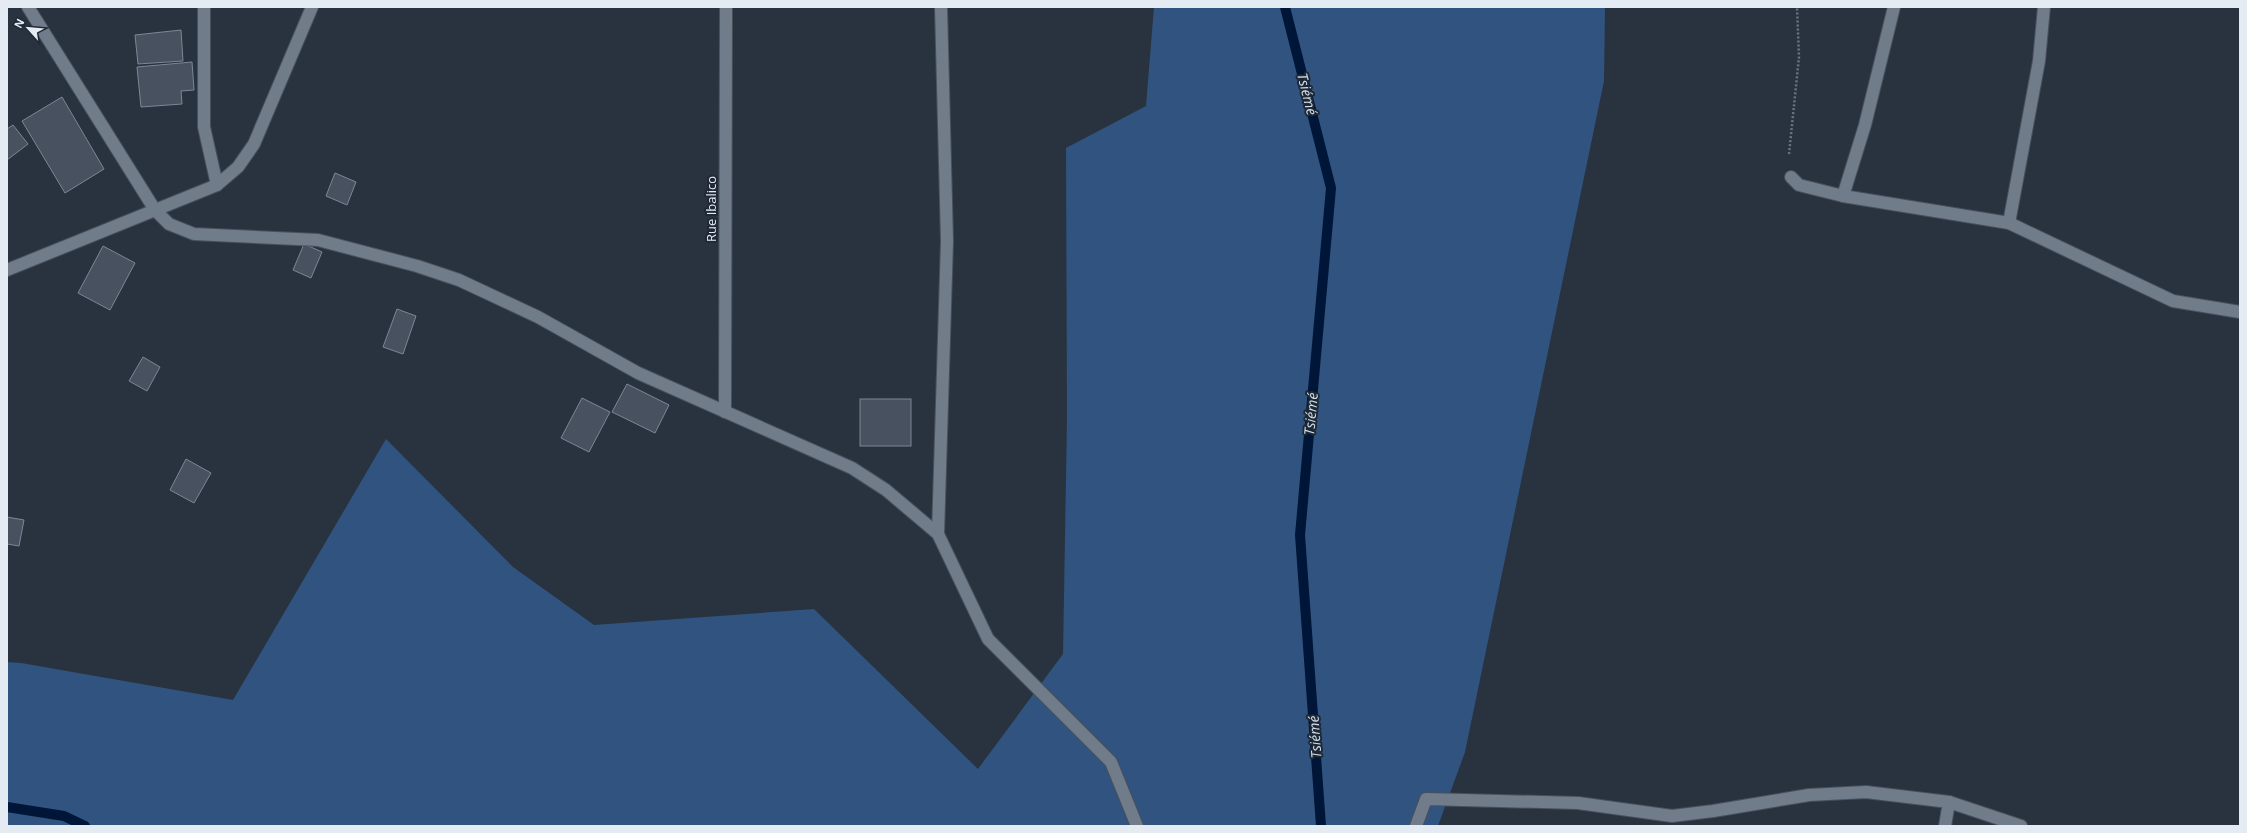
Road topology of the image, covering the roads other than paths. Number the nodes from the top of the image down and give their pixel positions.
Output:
1 (28, 7) edge
2 (204, 7) edge
3 (312, 7) edge
4 (726, 7) edge
5 (941, 7) edge
6 (1894, 7) edge
7 (2044, 7) edge
8 (1791, 177) road end
9 (217, 185) junction
10 (1843, 196) junction
11 (155, 210) junction
12 (2010, 223) junction
13 (7, 270) edge
14 (2240, 312) edge
15 (725, 412) junction
16 (938, 534) junction
17 (1949, 802) junction
18 (1137, 826) edge
19 (1416, 826) edge
20 (1945, 826) edge
21 (2021, 826) edge

1 - 11 street
2 - 9 street
3 - 9 street
4 - 15 street, Rue Ibalico
5 - 16 street
6 - 10 street
7 - 12 street
8 - 10 street
9 - 11 street
10 - 12 street
11 - 13 street
11 - 15 street
12 - 14 street
15 - 16 street
16 - 18 street
17 - 19 street
17 - 20 street
17 - 21 street

